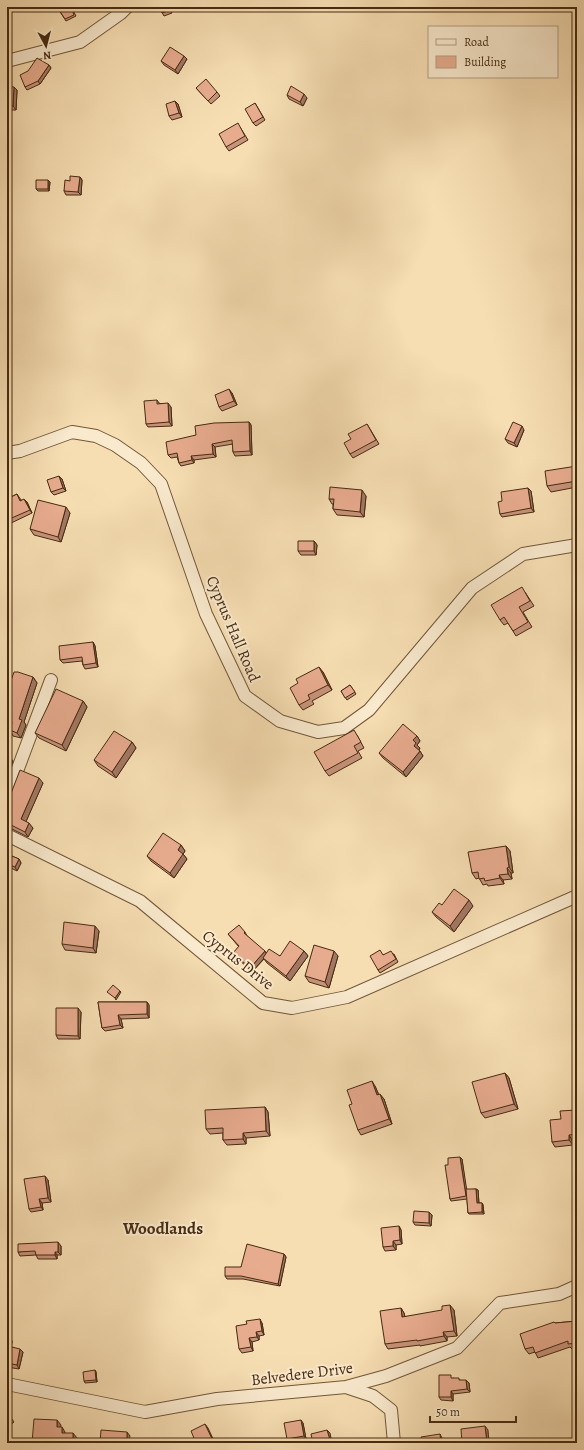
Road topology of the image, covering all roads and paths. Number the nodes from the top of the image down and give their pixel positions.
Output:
1 (127, 7) edge
2 (7, 61) edge
3 (7, 453) edge
4 (577, 545) edge
5 (51, 680) dead end
6 (7, 798) edge
7 (7, 835) edge
8 (577, 896) edge
9 (577, 1286) edge
10 (7, 1384) edge
11 (346, 1387) junction
12 (394, 1443) edge

1 - 2 street
3 - 4 street, Cyprus Hall Road
5 - 6 street
7 - 8 street, Cyprus Drive
9 - 11 street, Belvedere Drive
10 - 11 street, Belvedere Drive
11 - 12 street

